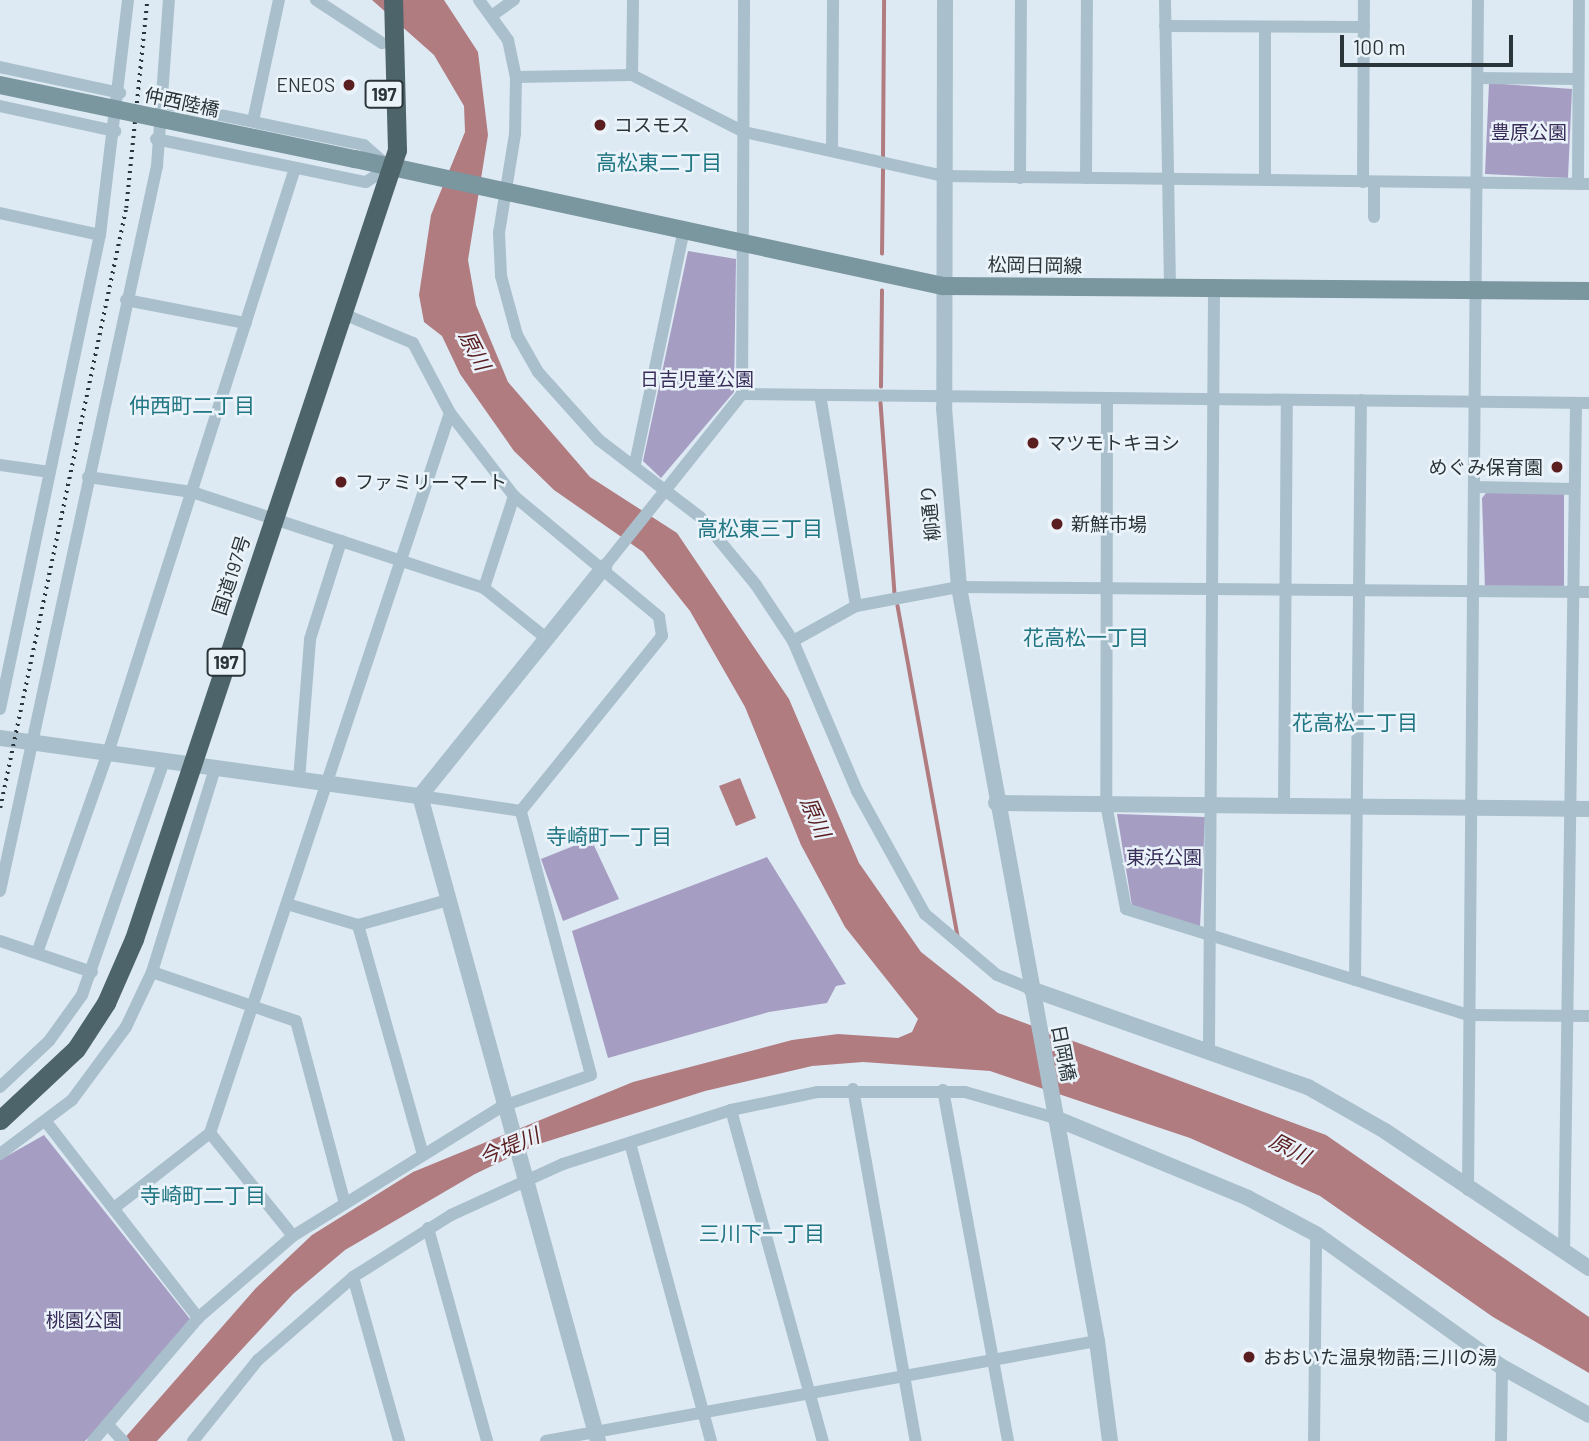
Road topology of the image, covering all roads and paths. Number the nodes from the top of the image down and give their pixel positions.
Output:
1 (128, 0) edge
2 (169, 0) edge
3 (279, 0) edge
4 (316, 0) edge
5 (382, 0) edge
6 (393, 0) edge
7 (479, 0) edge
8 (514, 0) edge
9 (633, 0) edge
10 (744, 0) edge
11 (833, 0) edge
12 (945, 0) edge
13 (1021, 0) edge
14 (1087, 0) edge
15 (1165, 0) edge
16 (1364, 0) edge
17 (1478, 0) edge
18 (1578, 0) edge
19 (493, 15) junction
20 (1165, 26) junction
21 (1265, 27) junction
22 (1364, 27) junction
23 (386, 31) junction
24 (0, 68) edge
25 (632, 75) junction
26 (516, 77) junction
27 (1478, 78) junction
28 (1578, 79) junction
29 (0, 85) edge
30 (120, 93) junction
31 (159, 102) junction
32 (0, 106) edge
33 (253, 121) junction
34 (115, 131) junction
35 (744, 132) junction
36 (156, 139) junction
37 (832, 151) junction
38 (389, 167) junction
39 (295, 168) junction
40 (944, 176) junction
41 (1020, 178) junction
42 (1086, 178) junction
43 (1168, 179) junction
44 (1265, 180) junction
45 (1368, 182) junction
46 (1477, 183) junction
47 (1583, 184) edge
48 (499, 190) junction
49 (0, 213) edge
50 (1374, 216) dead end
51 (684, 229) junction
52 (100, 235) junction
53 (743, 241) junction
54 (943, 286) junction
55 (1170, 288) junction
56 (1214, 288) junction
57 (1476, 290) junction
58 (1589, 291) edge
59 (126, 300) junction
60 (341, 313) junction
61 (246, 323) junction
62 (742, 394) junction
63 (820, 395) junction
64 (944, 396) junction
65 (1107, 398) junction
66 (1213, 399) junction
67 (1287, 400) junction
68 (1361, 400) junction
69 (1475, 402) junction
70 (1582, 403) edge
71 (450, 413) junction
72 (635, 464) junction
73 (0, 465) edge
74 (50, 472) junction
75 (88, 477) junction
76 (1474, 487) junction
77 (665, 489) junction
78 (1574, 489) junction
79 (192, 492) junction
80 (514, 496) junction
81 (273, 519) junction
82 (341, 541) junction
83 (609, 560) junction
84 (400, 561) junction
85 (959, 587) junction
86 (484, 588) junction
87 (1107, 589) junction
88 (1212, 590) junction
89 (1286, 590) junction
90 (1359, 591) junction
91 (1473, 592) junction
92 (1573, 592) junction
93 (1589, 593) edge
94 (856, 606) junction
95 (546, 638) junction
96 (793, 641) junction
97 (0, 709) edge
98 (0, 738) edge
99 (32, 743) junction
100 (108, 753) junction
101 (164, 761) junction
102 (192, 765) junction
103 (215, 768) junction
104 (299, 780) junction
105 (326, 783) junction
106 (420, 796) junction
107 (996, 803) junction
108 (1106, 804) junction
109 (1210, 805) junction
110 (1284, 806) junction
111 (1357, 807) junction
112 (1471, 808) junction
113 (1570, 809) junction
114 (1589, 809) edge
115 (521, 811) junction
116 (0, 891) edge
117 (448, 900) junction
118 (287, 904) junction
119 (358, 925) junction
120 (1209, 935) junction
121 (0, 940) edge
122 (37, 953) junction
123 (92, 972) junction
124 (152, 972) junction
125 (1354, 980) junction
126 (1031, 989) junction
127 (253, 1006) junction
128 (1036, 1015) joint
129 (1469, 1015) junction
130 (1567, 1016) junction
131 (1589, 1016) edge
132 (1209, 1047) junction
133 (0, 1087) edge
134 (853, 1089) junction
135 (943, 1090) junction
136 (503, 1107) junction
137 (731, 1110) junction
138 (1055, 1118) junction
139 (0, 1120) edge
140 (47, 1123) junction
141 (210, 1133) junction
142 (630, 1143) junction
143 (422, 1151) junction
144 (0, 1154) edge
145 (524, 1181) junction
146 (1468, 1190) junction
147 (344, 1199) junction
148 (114, 1208) junction
149 (428, 1228) junction
150 (1316, 1234) junction
151 (293, 1236) junction
152 (1564, 1253) junction
153 (1589, 1268) edge
154 (353, 1277) junction
155 (198, 1318) junction
156 (1097, 1341) junction
157 (993, 1360) junction
158 (1502, 1367) junction
159 (905, 1376) junction
160 (810, 1394) junction
161 (703, 1413) junction
162 (1589, 1415) edge
163 (116, 1434) edge
164 (597, 1436) edge
165 (93, 1441) edge
166 (193, 1441) edge
167 (400, 1441) edge
168 (487, 1441) edge
169 (546, 1441) edge
170 (711, 1441) edge
171 (823, 1441) edge
172 (916, 1441) edge
173 (1008, 1441) edge
174 (1110, 1441) edge
175 (1314, 1441) edge
176 (1501, 1441) edge

1 - 30 street
2 - 31 street
3 - 33 street
4 - 23 street
5 - 23 highway, 国道197号 / 197
6 - 23 highway, 国道197号 / 197
7 - 19 street
8 - 19 street
9 - 25 street
10 - 35 street
11 - 37 street
12 - 40 street, 柳通り
13 - 41 street
14 - 42 street
15 - 20 street
16 - 22 street
17 - 27 street
18 - 28 street
19 - 26 street
20 - 21 street
20 - 43 street
21 - 22 street
21 - 44 street
22 - 45 street
23 - 38 highway, 国道197号 / 197
24 - 30 street
25 - 26 street
25 - 35 street
26 - 48 street
27 - 28 street
27 - 46 street
28 - 47 street
29 - 38 main road, 仲西陸橋, bridge
30 - 34 street
31 - 33 street
31 - 36 street
32 - 34 street
33 - 38 street
34 - 52 street
35 - 37 street
35 - 53 street
36 - 39 street
36 - 59 street
37 - 40 street
38 - 39 street
38 - 48 main road, 松岡日岡線
38 - 60 highway, 国道197号 / 197
39 - 61 street
40 - 41 street
40 - 54 street, 柳通り
41 - 42 street
42 - 43 street
43 - 44 street
43 - 55 street
44 - 45 street
45 - 46 street
45 - 50 street
46 - 47 street
46 - 57 street
48 - 51 main road, 松岡日岡線
48 - 72 street
49 - 52 street
51 - 53 main road, 松岡日岡線
51 - 72 street
52 - 74 street
53 - 54 main road, 松岡日岡線
53 - 62 street
54 - 55 main road, 松岡日岡線
54 - 64 street, 柳通り
55 - 56 main road, 松岡日岡線
56 - 57 main road, 松岡日岡線
56 - 66 street
57 - 58 main road, 松岡日岡線
57 - 69 street
59 - 61 street
59 - 75 street
60 - 71 street
60 - 81 highway, 国道197号 / 197
61 - 79 street
62 - 63 street
62 - 77 street
63 - 64 street
63 - 94 street
64 - 65 street
64 - 85 street, 柳通り
65 - 66 street
65 - 87 street
66 - 67 street
66 - 88 street
67 - 68 street
67 - 89 street
68 - 69 street
68 - 90 street
69 - 70 street
69 - 76 street
70 - 78 street
71 - 80 street
71 - 84 street
72 - 77 street
73 - 74 street
74 - 97 street
75 - 79 street
75 - 99 street
76 - 78 street
76 - 91 street
77 - 83 street
77 - 96 street
78 - 92 street
79 - 81 street
79 - 100 street
80 - 83 street
80 - 86 street
81 - 82 street
81 - 102 highway, 国道197号 / 197
82 - 84 street
82 - 104 street
83 - 95 street
83 - 115 street
84 - 86 street
84 - 105 street
85 - 87 street
85 - 94 street
85 - 107 street, 柳通り
86 - 95 street
87 - 88 street
87 - 108 street
88 - 89 street
88 - 109 street
89 - 90 street
89 - 110 street
90 - 91 street
90 - 111 street
91 - 92 street
91 - 112 street
92 - 93 street
92 - 113 street
94 - 96 street
95 - 106 street
96 - 126 street
98 - 99 street
99 - 100 street
99 - 116 street
100 - 101 street
100 - 122 street
101 - 102 street
101 - 123 street
102 - 103 street
102 - 139 highway, 国道197号 / 197
103 - 104 street
103 - 124 street
104 - 105 street
105 - 106 street
105 - 118 street
106 - 115 street
106 - 117 street
107 - 108 street
107 - 126 street, 柳通り
108 - 109 street
108 - 120 street
109 - 110 street
109 - 120 street
110 - 111 street
111 - 112 street
111 - 125 street
112 - 113 street
112 - 129 street
113 - 114 street
113 - 130 street
115 - 136 street
117 - 119 street
117 - 136 street
118 - 119 street
118 - 127 street
119 - 143 street
120 - 125 street
120 - 132 street
121 - 122 street
122 - 123 street
123 - 133 street
124 - 127 street
124 - 140 street
125 - 129 street
126 - 128 street, 柳通り
126 - 132 street
127 - 141 street
127 - 147 street
128 - 138 street, 日岡橋
129 - 130 street
129 - 146 street
130 - 131 street
130 - 152 street
132 - 146 street
134 - 135 street
134 - 137 street
134 - 159 street
135 - 138 street
135 - 157 street
136 - 143 street
136 - 145 street
137 - 142 street
137 - 160 street
138 - 150 street
138 - 156 street, 日岡橋
140 - 144 street
140 - 148 street
141 - 148 street
141 - 151 street
142 - 145 street
142 - 161 street
143 - 147 street
145 - 149 street
145 - 164 street
146 - 152 street
147 - 151 street
148 - 155 street
149 - 154 street
149 - 168 street
150 - 158 street
150 - 175 street
151 - 155 street
152 - 153 street
154 - 166 street
154 - 167 street
155 - 163 street
156 - 157 street
156 - 174 street, 日岡橋
157 - 159 street
157 - 173 street
158 - 162 street
158 - 176 street
159 - 160 street
159 - 172 street
160 - 161 street
160 - 171 street
161 - 164 street
161 - 170 street
163 - 165 street
164 - 169 street

